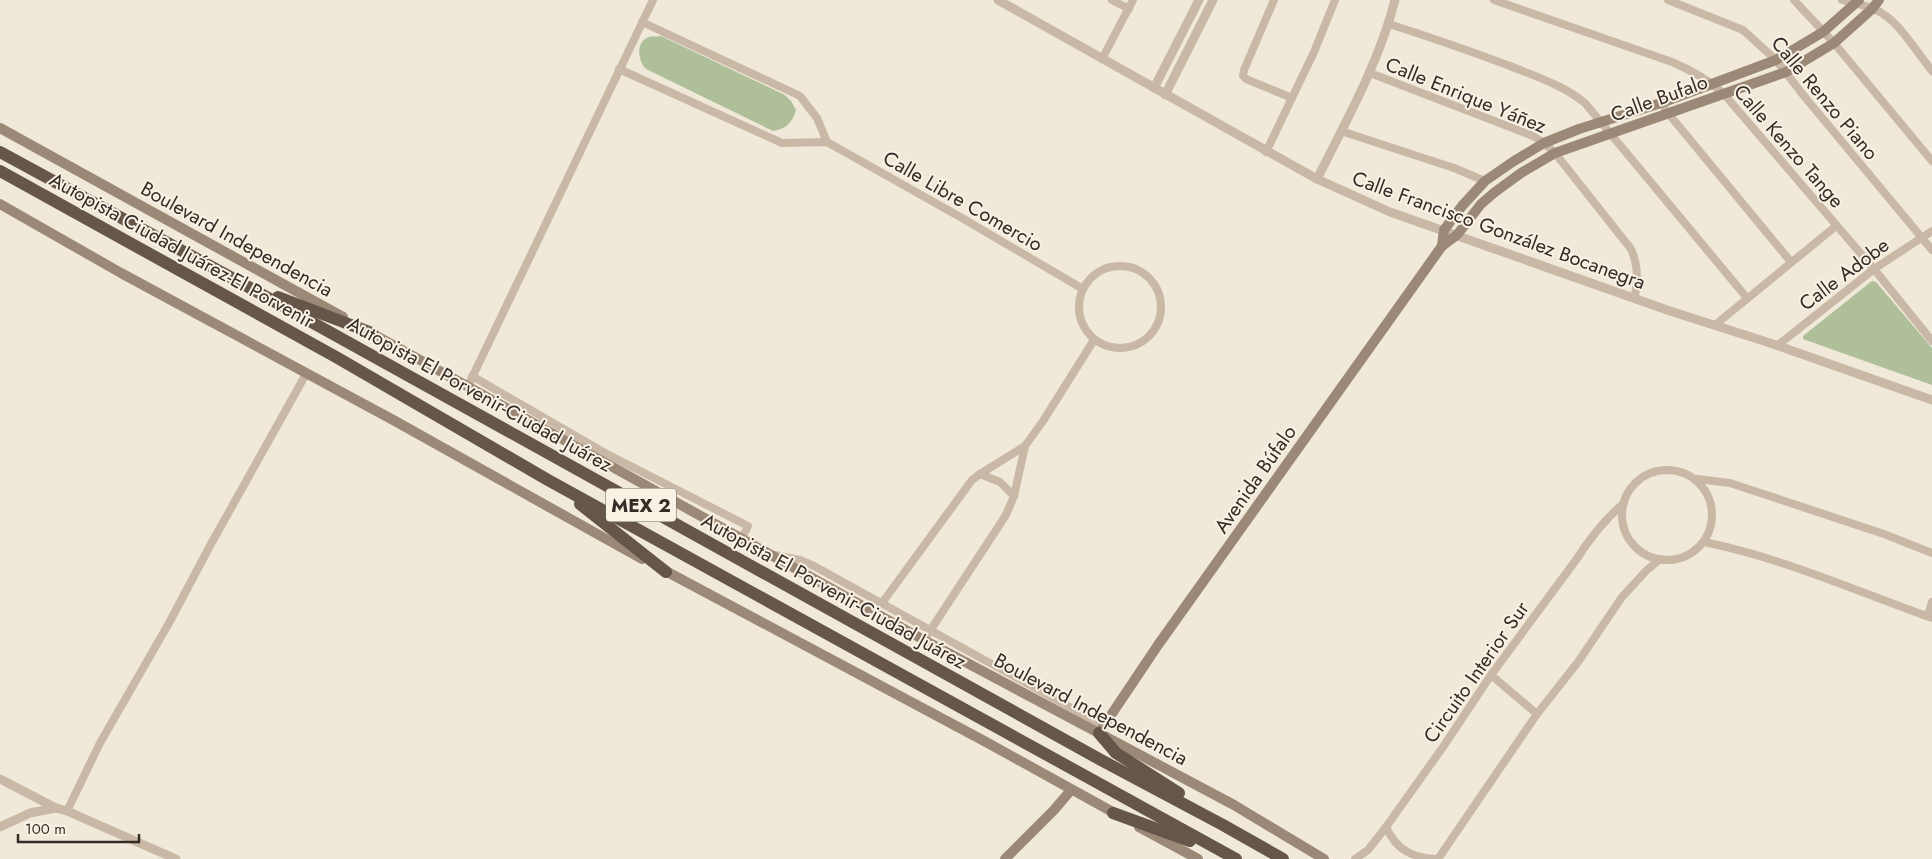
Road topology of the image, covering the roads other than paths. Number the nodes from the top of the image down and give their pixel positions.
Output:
1 (653, 0) edge
2 (1112, 0) edge
3 (1134, 0) edge
4 (1198, 0) edge
5 (1214, 0) edge
6 (1274, 0) edge
7 (1335, 0) edge
8 (1396, 0) edge
9 (1494, 0) edge
10 (1668, 0) edge
11 (1794, 0) edge
12 (1842, 0) edge
13 (1879, 0) edge
14 (1003, 1) edge
15 (1858, 2) edge
16 (1129, 9) junction
17 (1872, 9) junction
18 (642, 22) junction
19 (1390, 24) junction
20 (1823, 32) junction
21 (1834, 43) junction
22 (1102, 59) junction
23 (1776, 60) junction
24 (619, 69) junction
25 (1932, 71) edge
26 (1786, 72) junction
27 (1370, 73) junction
28 (1713, 84) junction
29 (1154, 88) junction
30 (1723, 93) junction
31 (1165, 94) junction
32 (1292, 98) junction
33 (1661, 103) junction
34 (1668, 113) junction
35 (1601, 122) junction
36 (0, 128) edge
37 (1341, 131) junction
38 (1611, 134) junction
39 (827, 142) junction
40 (1544, 143) junction
41 (0, 152) edge
42 (1266, 152) junction
43 (1554, 154) junction
44 (1932, 161) edge
45 (0, 171) edge
46 (1317, 179) junction
47 (1485, 181) junction
48 (0, 204) edge
49 (1836, 226) junction
50 (1444, 230) junction
51 (1932, 232) edge
52 (1457, 236) junction
53 (1922, 238) junction
54 (1442, 246) junction
55 (1932, 250) edge
56 (1791, 262) junction
57 (1874, 269) junction
58 (234, 279) junction
59 (1083, 289) junction
60 (1635, 298) junction
61 (1747, 298) junction
62 (1715, 325) junction
63 (372, 333) junction
64 (1094, 340) junction
65 (1932, 341) edge
66 (1778, 346) junction
67 (306, 374) junction
68 (472, 376) junction
69 (468, 386) junction
70 (1932, 400) edge
71 (580, 444) junction
72 (1024, 446) junction
73 (980, 474) junction
74 (1697, 479) junction
75 (548, 480) junction
76 (1014, 496) junction
77 (1624, 503) junction
78 (742, 538) junction
79 (1704, 542) junction
80 (1932, 553) edge
81 (771, 554) junction
82 (1660, 560) junction
83 (666, 572) junction
84 (1932, 602) edge
85 (882, 603) junction
86 (902, 614) junction
87 (1930, 617) edge
88 (896, 624) junction
89 (930, 630) junction
90 (924, 640) junction
91 (1491, 675) junction
92 (1065, 710) junction
93 (1536, 714) junction
94 (1101, 729) junction
95 (0, 779) edge
96 (1070, 790) junction
97 (56, 808) junction
98 (68, 811) junction
99 (1113, 812) junction
100 (1223, 825) junction
101 (0, 827) edge
102 (1386, 827) junction
103 (1233, 858) edge
104 (176, 859) edge
105 (1005, 859) edge
106 (1198, 859) edge
107 (1283, 859) edge
108 (1324, 859) edge
109 (1355, 859) edge
110 (1438, 859) edge

1 - 18 street
2 - 16 street
3 - 16 street
4 - 29 street
5 - 31 street
6 - 32 street
7 - 32 street
8 - 19 street
9 - 28 street, Calle Kenzo Tange
10 - 23 street, Calle Renzo Piano
11 - 20 street
12 - 15 street
13 - 17 main road, Calle Bufalo
14 - 22 street, Calle Francisco González Bocanegra
15 - 17 street
15 - 20 main road, Calle Bufalo
16 - 22 street
17 - 21 main road, Calle Bufalo
17 - 25 street
18 - 24 street
18 - 39 street
19 - 27 street
19 - 35 street
20 - 21 street
20 - 23 main road, Calle Bufalo
21 - 26 main road, Calle Bufalo
21 - 44 street
22 - 29 street, Calle Francisco González Bocanegra
23 - 26 street, Calle Renzo Piano
23 - 28 main road, Calle Bufalo
24 - 39 street
24 - 68 street
26 - 30 main road, Calle Bufalo
26 - 53 street, Calle Renzo Piano
27 - 37 street
27 - 40 street, Calle Enrique Yáñez
28 - 30 street, Calle Kenzo Tange
28 - 33 main road, Calle Bufalo
29 - 31 street, Calle Francisco González Bocanegra
30 - 34 main road, Calle Bufalo
30 - 49 street, Calle Kenzo Tange
31 - 42 street, Calle Francisco González Bocanegra
32 - 42 street
33 - 34 street
33 - 35 main road, Calle Bufalo
34 - 38 main road, Calle Bufalo
34 - 56 street
35 - 38 street
35 - 40 main road, Calle Bufalo
36 - 63 main road, Boulevard Independencia
37 - 46 street
37 - 47 street
38 - 43 main road, Calle Bufalo
38 - 61 street
39 - 59 street, Calle Libre Comercio
40 - 43 street, Calle Enrique Yáñez
40 - 47 main road, Calle Bufalo
41 - 58 highway, Autopista El Porvenir-Ciudad Juárez / MEX 2
42 - 46 street, Calle Francisco González Bocanegra
43 - 52 main road, Calle Bufalo
43 - 60 street, Calle Enrique Yáñez
45 - 75 highway, Autopista Ciudad Juárez-El Porvenir / MEX 2
46 - 50 street, Calle Francisco González Bocanegra
47 - 50 main road, Calle Bufalo
48 - 67 main road
49 - 56 street
49 - 57 street, Calle Kenzo Tange
50 - 52 street, Calle Francisco González Bocanegra
50 - 54 main road, Avenida Búfalo
51 - 53 street, Calle Adobe
52 - 54 main road, Avenida Búfalo
52 - 60 street, Calle Francisco González Bocanegra
53 - 55 street, Calle Renzo Piano
53 - 57 street, Calle Adobe
54 - 94 main road, Avenida Búfalo
56 - 61 street
57 - 65 street, Calle Kenzo Tange
57 - 66 street, Calle Adobe
58 - 63 highway
58 - 100 highway, Autopista El Porvenir-Ciudad Juárez / MEX 2
59 - 64 street
59 - 64 street
60 - 62 street, Calle Francisco González Bocanegra
61 - 62 street
62 - 66 street, Calle Francisco González Bocanegra
63 - 69 main road, Boulevard Independencia
64 - 72 street
66 - 70 street, Calle Francisco González Bocanegra
67 - 83 main road
67 - 98 street
68 - 69 street
68 - 71 street
69 - 71 main road, Boulevard Independencia
71 - 78 main road, Boulevard Independencia
71 - 78 street
72 - 73 street
72 - 76 street
73 - 76 street
73 - 85 street
74 - 77 street
74 - 79 street
74 - 80 street
75 - 83 highway
75 - 103 highway, Autopista Ciudad Juárez-El Porvenir / MEX 2
76 - 89 street
77 - 82 street
77 - 91 street, Circuito Interior Sur
78 - 81 main road, Boulevard Independencia
79 - 82 street
79 - 87 street
81 - 85 street
81 - 88 main road, Boulevard Independencia
82 - 93 street
83 - 96 main road
84 - 87 street
85 - 86 street
86 - 88 street
86 - 89 street
88 - 90 main road, Boulevard Independencia
89 - 90 street
89 - 92 street
90 - 92 main road, Boulevard Independencia
91 - 93 street
91 - 102 street, Circuito Interior Sur
92 - 94 main road, Boulevard Independencia
93 - 110 street
94 - 100 highway
94 - 108 main road, Boulevard Independencia
95 - 97 street
96 - 99 main road
96 - 105 main road
97 - 98 street
97 - 101 street
98 - 104 street
99 - 103 highway
99 - 106 main road
100 - 107 highway, Autopista El Porvenir-Ciudad Juárez / MEX 2
102 - 109 street, Circuito Interior Sur
102 - 110 street

